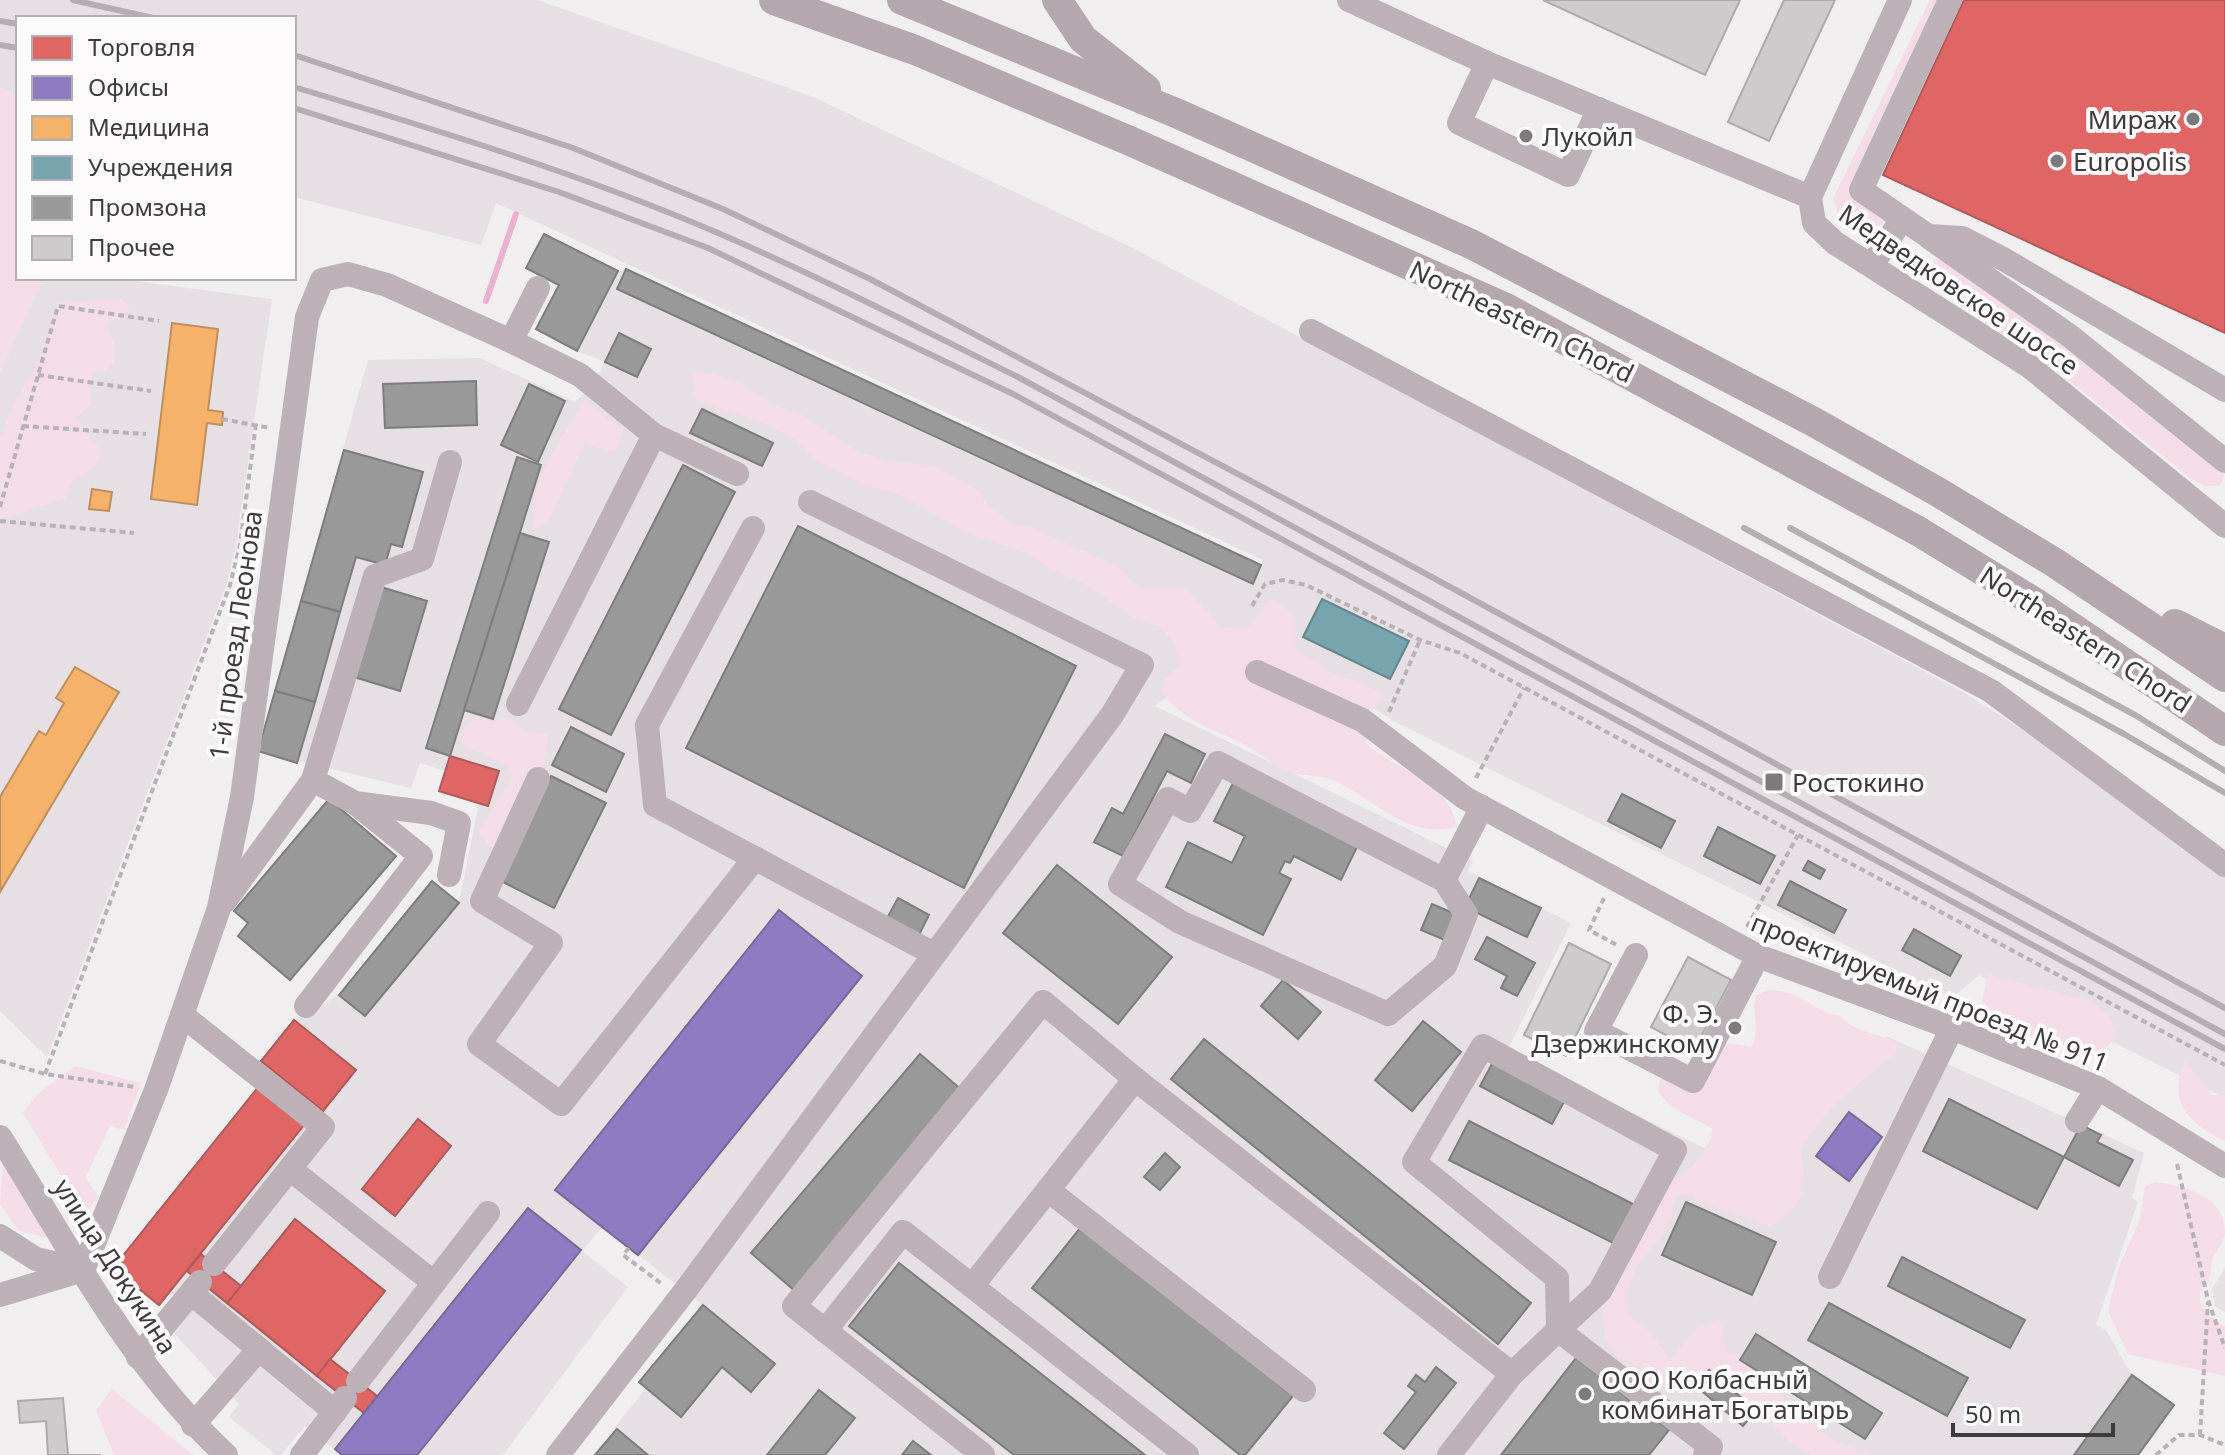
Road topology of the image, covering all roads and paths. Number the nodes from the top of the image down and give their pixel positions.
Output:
1 (774, 0) edge
2 (902, 0) edge
3 (1057, 0) edge
4 (1349, 0) edge
5 (1900, 0) edge
6 (1950, 0) edge
7 (1487, 63) junction
8 (1599, 109) junction
9 (1176, 113) junction
10 (1810, 197) junction
11 (1902, 219) junction
12 (1928, 236) junction
13 (1872, 265) junction
14 (538, 288) dead end
15 (159, 321) dead end
16 (1311, 331) dead end
17 (511, 341) junction
18 (38, 375) junction
19 (2225, 390) edge
20 (151, 391) dead end
21 (222, 419) dead end
22 (256, 424) junction
23 (23, 426) junction
24 (292, 433) junction
25 (146, 434) dead end
26 (654, 435) junction
27 (2225, 461) edge
28 (450, 462) dead end
29 (737, 474) dead end
30 (810, 502) dead end
31 (0, 507) edge
32 (0, 521) edge
33 (2225, 526) edge
34 (753, 528) dead end
35 (134, 533) dead end
36 (2055, 563) junction
37 (1252, 606) dead end
38 (1420, 640) junction
39 (2225, 649) edge
40 (1257, 672) dead end
41 (2225, 677) edge
42 (1524, 688) junction
43 (518, 704) dead end
44 (2225, 731) edge
45 (1380, 734) junction
46 (1483, 766) dead end
47 (538, 779) dead end
48 (313, 780) junction
49 (355, 803) junction
50 (1482, 807) junction
51 (1798, 835) junction
52 (755, 858) junction
53 (2225, 865) edge
54 (449, 875) dead end
55 (1444, 880) junction
56 (1760, 903) dead end
57 (219, 908) junction
58 (1598, 911) dead end
59 (934, 954) junction
60 (1636, 955) joint
61 (1758, 956) junction
62 (306, 1006) dead end
63 (182, 1015) junction
64 (1952, 1028) junction
65 (0, 1061) edge
66 (2225, 1065) edge
67 (45, 1074) junction
68 (1135, 1079) junction
69 (2098, 1088) junction
70 (156, 1090) junction
71 (2077, 1121) dead end
72 (2170, 1132) junction
73 (0, 1137) edge
74 (2225, 1166) edge
75 (290, 1169) junction
76 (1048, 1190) junction
77 (488, 1213) dead end
78 (0, 1236) edge
79 (83, 1270) junction
80 (1830, 1277) dead end
81 (202, 1280) junction
82 (433, 1282) junction
83 (972, 1286) junction
84 (0, 1295) edge
85 (2208, 1300) junction
86 (1558, 1330) junction
87 (825, 1331) junction
88 (2225, 1348) edge
89 (259, 1349) junction
90 (138, 1357) junction
91 (1512, 1374) junction
92 (1304, 1390) dead end
93 (346, 1397) junction
94 (193, 1425) junction
95 (2200, 1435) junction
96 (2225, 1445) edge
97 (1713, 1452) edge
98 (226, 1455) edge
99 (302, 1455) edge
100 (558, 1455) edge
101 (983, 1455) edge
102 (1187, 1455) edge
103 (1449, 1455) edge
104 (2156, 1455) edge

1 - 44 main road, Northeastern Chord
2 - 9 main road, Northeastern Chord
3 - 9 main road
4 - 7 street
5 - 10 street, Медведковское шоссе
6 - 11 street
7 - 8 street
7 - 8 street
8 - 10 street
9 - 36 main road, Northeastern Chord
10 - 13 street, Медведковское шоссе
11 - 12 street
11 - 13 street
12 - 19 street
12 - 27 street
13 - 33 street, Медведковское шоссе
14 - 17 street
15 - 18 path
16 - 53 street
17 - 24 street, 1-й проезд Леонова
17 - 26 street, 1-й проезд Леонова
18 - 20 path
18 - 23 path
21 - 22 path
22 - 24 path
22 - 67 path
23 - 25 path
23 - 31 path
24 - 57 street, 1-й проезд Леонова
26 - 29 street, 1-й проезд Леонова
26 - 43 street
28 - 48 street
30 - 59 street
32 - 35 path
34 - 52 street
36 - 39 main road
36 - 41 main road, Northeastern Chord
37 - 38 path
38 - 42 path
38 - 45 path
40 - 45 street, проектируемый проезд № 911
42 - 46 path
42 - 51 path
45 - 50 street, проектируемый проезд № 911
47 - 52 street
48 - 49 street
48 - 57 street
49 - 54 street
49 - 62 street
50 - 55 street
50 - 61 street, проектируемый проезд № 911
51 - 56 path
51 - 66 path
52 - 59 street
55 - 55 street
57 - 63 street, 1-й проезд Леонова
58 - 60 path
59 - 100 street
60 - 61 street
61 - 64 street, проектируемый проезд № 911
63 - 70 street, 1-й проезд Леонова
63 - 75 street
64 - 69 street, проектируемый проезд № 911
64 - 80 street
65 - 67 path
67 - 70 path
68 - 76 street
68 - 87 street
68 - 91 street
69 - 71 street
69 - 72 street, проектируемый проезд № 911
70 - 79 street, 1-й проезд Леонова
72 - 74 street, проектируемый проезд № 911
72 - 85 path
73 - 79 street, улица Докукина
75 - 81 street
75 - 82 street
76 - 83 street
76 - 92 street
77 - 82 street
78 - 79 street
79 - 84 street
79 - 90 street, улица Докукина
81 - 89 street
81 - 90 street
82 - 93 street
83 - 87 street
83 - 102 street
85 - 88 path
85 - 95 path
86 - 86 street
86 - 91 street
86 - 97 street
87 - 101 street
89 - 93 street
89 - 94 street
90 - 94 street, улица Докукина
91 - 103 street
93 - 99 street
94 - 98 street, улица Докукина
95 - 96 path
95 - 104 path

